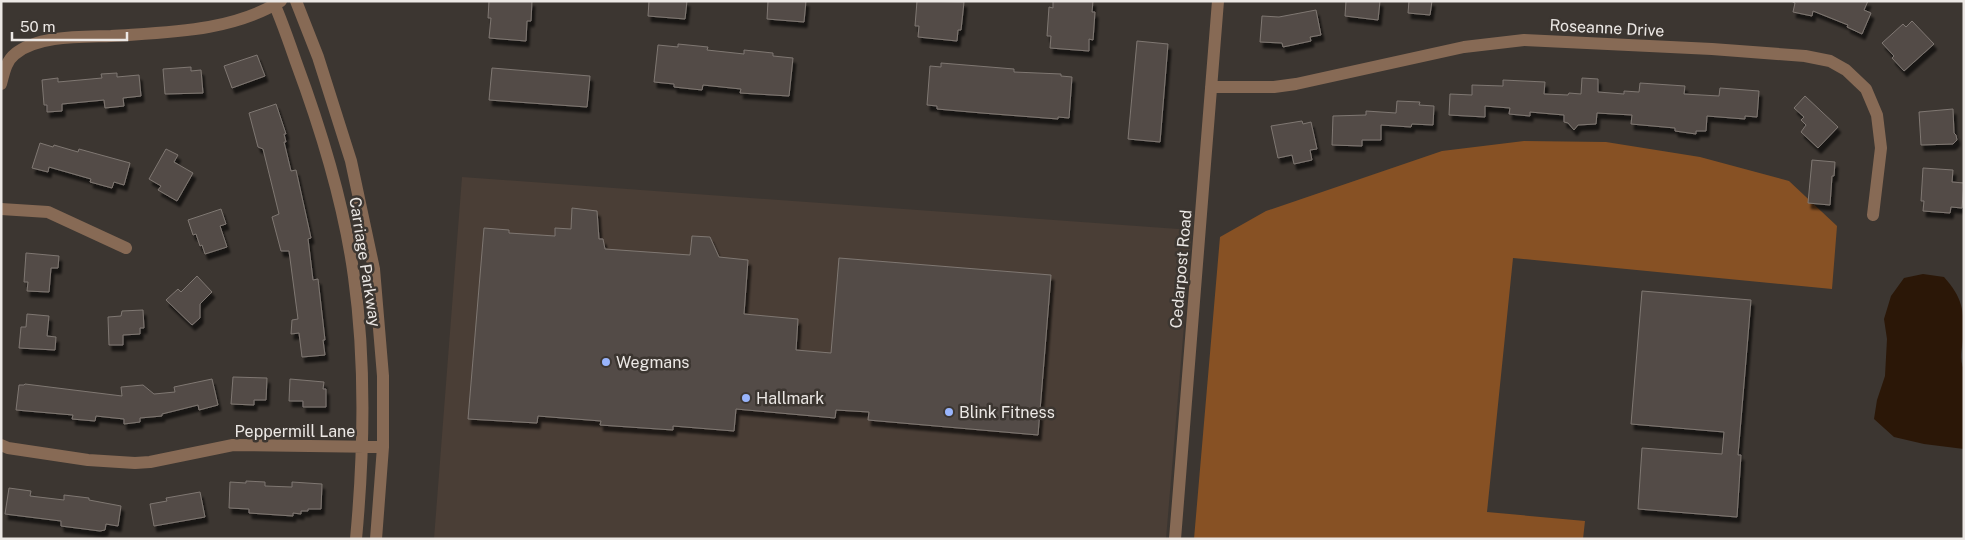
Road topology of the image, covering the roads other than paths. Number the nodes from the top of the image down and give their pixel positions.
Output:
1 (296, 1) edge
2 (1218, 1) edge
3 (276, 2) edge
4 (1, 84) edge
5 (1211, 87) junction
6 (1, 209) edge
7 (1872, 215) dead end
8 (126, 248) dead end
9 (1, 445) edge
10 (362, 447) junction
11 (383, 448) junction
12 (356, 539) edge
13 (376, 539) edge
14 (1175, 539) edge

1 - 11 street, Carriage Parkway
2 - 5 street, Cedarpost Road
3 - 4 street
3 - 10 street, Carriage Parkway
5 - 7 street, Roseanne Drive
5 - 14 street, Cedarpost Road
6 - 8 street
9 - 10 street, Peppermill Lane
10 - 11 street, Peppermill Lane
10 - 12 street, Carriage Parkway
11 - 13 street, Carriage Parkway

